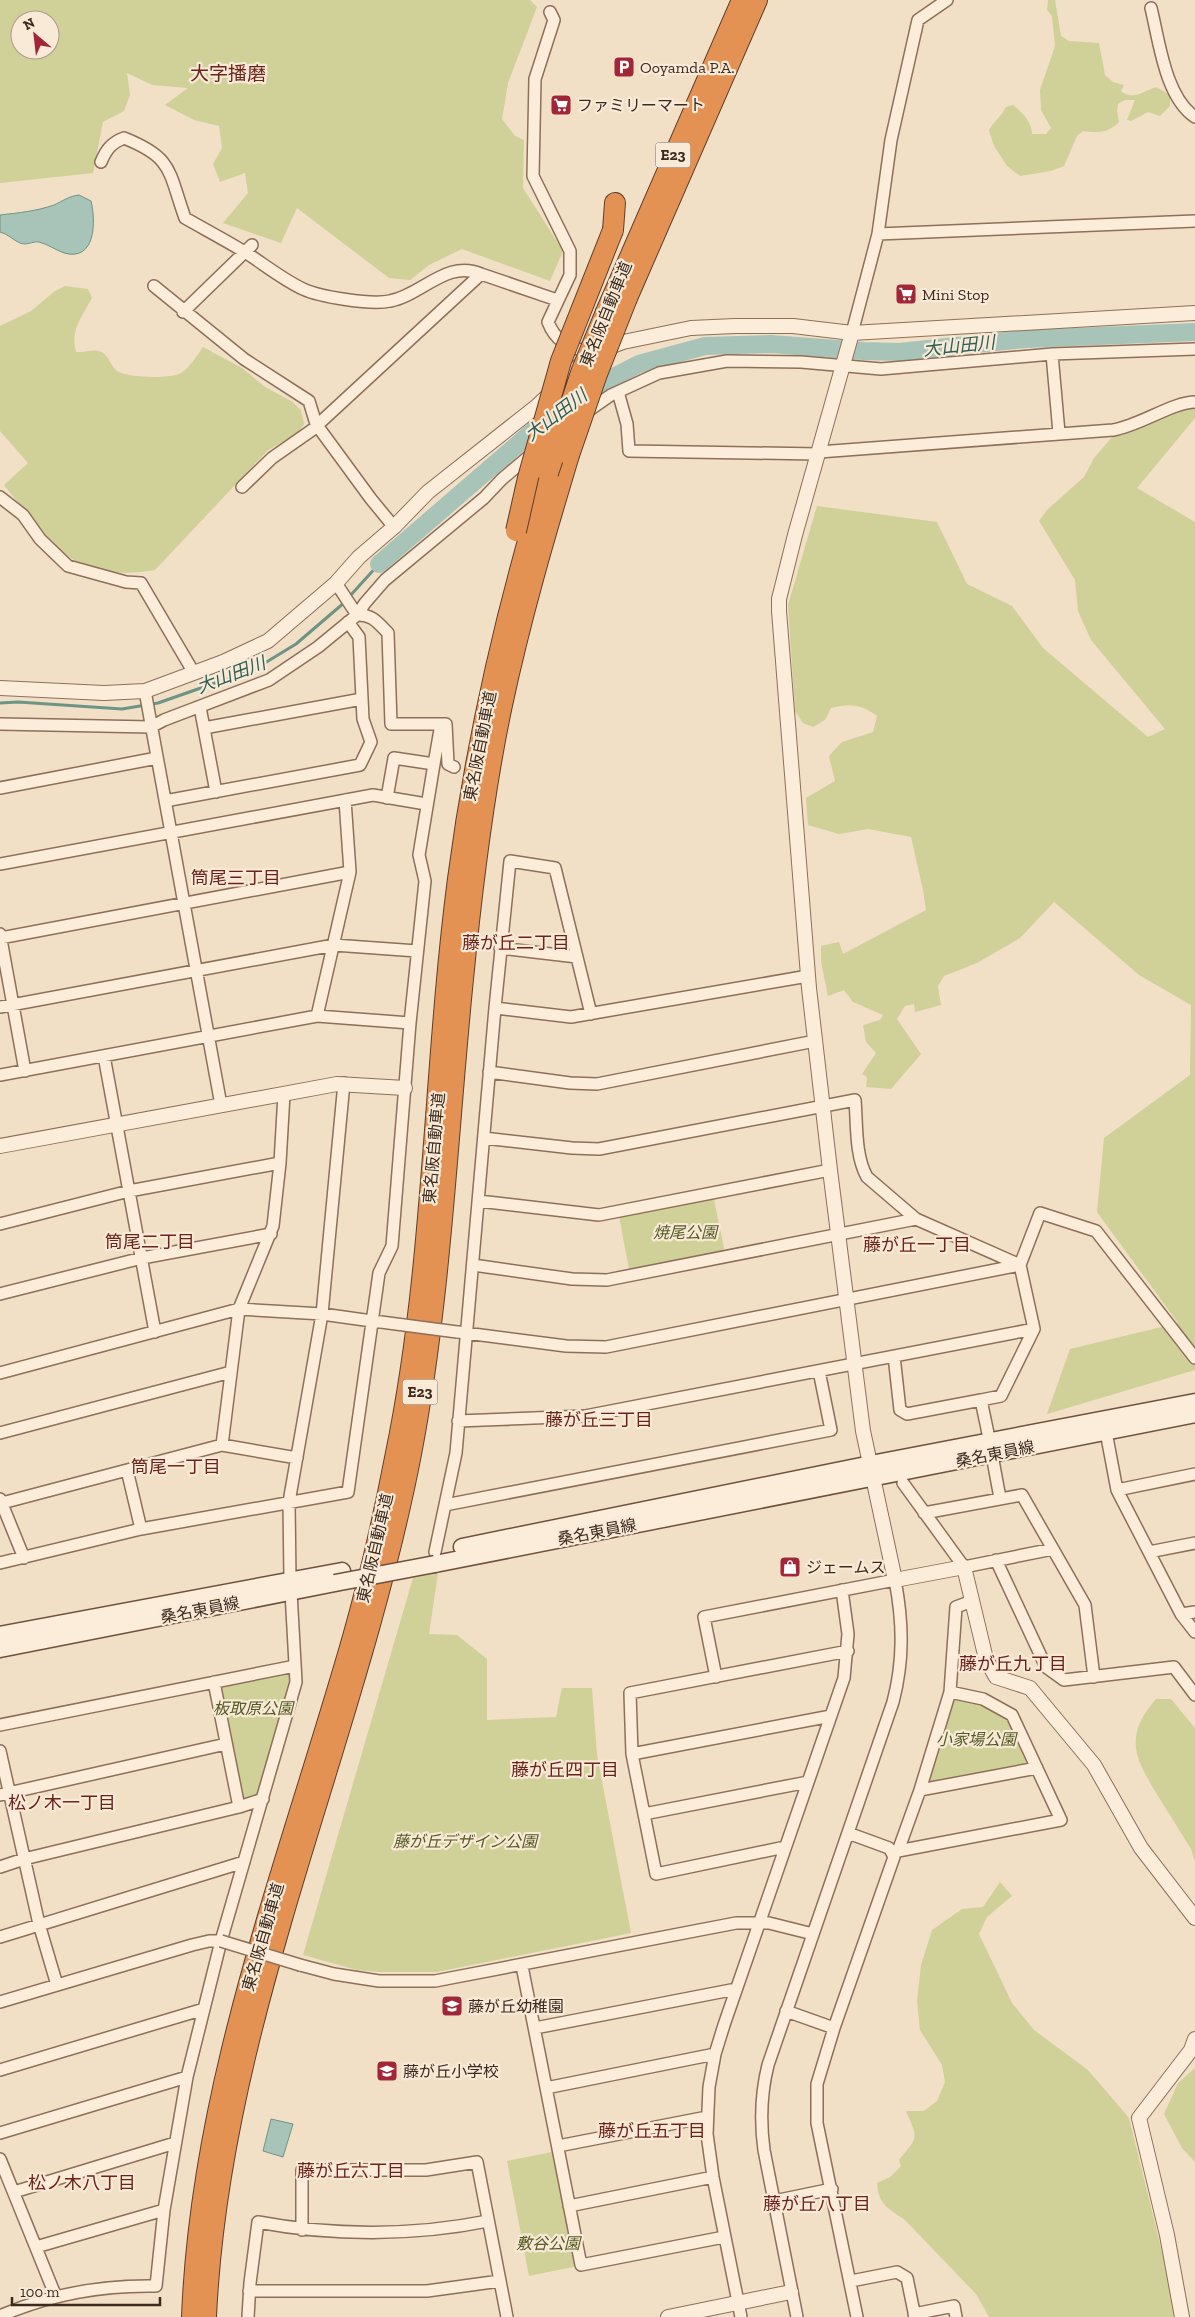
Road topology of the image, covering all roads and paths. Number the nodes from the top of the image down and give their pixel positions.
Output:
1 (742, 0) edge
2 (757, 0) edge
3 (772, 0) edge
4 (947, 0) edge
5 (1151, 8) dead end
6 (550, 12) dead end
7 (717, 95) junction
8 (1195, 117) edge
9 (101, 162) dead end
10 (615, 203) dead end
11 (1195, 221) edge
12 (878, 234) junction
13 (248, 248) junction
14 (481, 274) junction
15 (154, 286) dead end
16 (557, 300) junction
17 (183, 312) junction
18 (1195, 313) edge
19 (851, 335) junction
20 (1195, 349) edge
21 (592, 354) junction
22 (1052, 354) junction
23 (843, 364) junction
24 (618, 392) junction
25 (1195, 402) edge
26 (316, 424) junction
27 (1059, 433) junction
28 (819, 452) junction
29 (242, 487) dead end
30 (0, 497) edge
31 (394, 527) junction
32 (336, 583) junction
33 (352, 618) junction
34 (499, 653) junction
35 (194, 673) junction
36 (0, 688) edge
37 (145, 690) junction
38 (362, 699) junction
39 (200, 707) junction
40 (151, 723) junction
41 (0, 724) edge
42 (441, 724) junction
43 (204, 728) junction
44 (157, 758) junction
45 (434, 764) junction
46 (454, 767) dead end
47 (0, 788) edge
48 (216, 792) junction
49 (387, 798) junction
50 (345, 800) junction
51 (165, 801) junction
52 (426, 804) junction
53 (172, 832) junction
54 (0, 864) edge
55 (350, 872) junction
56 (184, 903) junction
57 (0, 937) edge
58 (334, 944) junction
59 (500, 948) junction
60 (417, 951) junction
61 (577, 957) junction
62 (196, 970) junction
63 (808, 976) junction
64 (12, 1005) junction
65 (0, 1007) edge
66 (495, 1008) junction
67 (591, 1014) junction
68 (318, 1016) junction
69 (410, 1024) junction
70 (208, 1036) junction
71 (815, 1041) junction
72 (104, 1056) junction
73 (25, 1071) junction
74 (489, 1072) junction
75 (0, 1075) edge
76 (344, 1083) junction
77 (405, 1088) junction
78 (284, 1094) junction
79 (222, 1105) junction
80 (823, 1106) junction
81 (116, 1125) junction
82 (484, 1138) junction
83 (0, 1146) edge
84 (280, 1163) junction
85 (830, 1170) junction
86 (129, 1191) junction
87 (479, 1201) junction
88 (916, 1219) junction
89 (0, 1224) edge
90 (271, 1234) junction
91 (838, 1235) junction
92 (142, 1258) junction
93 (473, 1265) junction
94 (1020, 1265) junction
95 (0, 1294) edge
96 (846, 1300) junction
97 (239, 1309) junction
98 (322, 1314) junction
99 (377, 1322) junction
100 (1034, 1328) junction
101 (155, 1332) junction
102 (462, 1333) junction
103 (894, 1356) junction
104 (1195, 1358) edge
105 (854, 1364) junction
106 (819, 1371) junction
107 (0, 1372) edge
108 (231, 1372) junction
109 (981, 1400) junction
110 (1195, 1402) edge
111 (1195, 1414) edge
112 (458, 1421) junction
113 (1106, 1432) junction
114 (0, 1433) edge
115 (222, 1444) junction
116 (991, 1449) junction
117 (297, 1458) junction
118 (127, 1470) junction
119 (872, 1471) junction
120 (1195, 1474) edge
121 (903, 1483) dead end
122 (1117, 1490) junction
123 (1000, 1498) junction
124 (1, 1501) edge
125 (289, 1502) junction
126 (445, 1506) junction
127 (924, 1513) junction
128 (141, 1529) junction
129 (1195, 1543) edge
130 (1053, 1549) junction
131 (1149, 1552) junction
132 (24, 1558) junction
133 (435, 1558) junction
134 (996, 1560) junction
135 (0, 1563) edge
136 (964, 1567) junction
137 (895, 1580) junction
138 (290, 1586) junction
139 (842, 1590) junction
140 (972, 1601) junction
141 (1195, 1612) edge
142 (1181, 1614) junction
143 (1195, 1632) edge
144 (0, 1635) edge
145 (0, 1649) edge
146 (848, 1651) junction
147 (295, 1666) junction
148 (716, 1676) junction
149 (1094, 1677) junction
150 (214, 1682) junction
151 (950, 1692) junction
152 (1195, 1694) edge
153 (831, 1716) junction
154 (0, 1725) edge
155 (226, 1744) junction
156 (0, 1751) edge
157 (632, 1754) junction
158 (1037, 1768) junction
159 (808, 1782) junction
160 (920, 1790) junction
161 (5, 1794) edge
162 (263, 1799) junction
163 (239, 1807) junction
164 (644, 1814) junction
165 (848, 1833) junction
166 (785, 1847) junction
167 (895, 1852) junction
168 (24, 1859) junction
169 (244, 1862) junction
170 (0, 1867) edge
171 (1195, 1918) edge
172 (759, 1922) junction
173 (39, 1924) junction
174 (813, 1934) junction
175 (0, 1938) edge
176 (221, 1941) junction
177 (522, 1966) junction
178 (57, 1985) junction
179 (736, 1989) junction
180 (0, 2002) edge
181 (204, 2009) junction
182 (786, 2011) junction
183 (535, 2028) junction
184 (834, 2028) junction
185 (1195, 2039) edge
186 (715, 2054) junction
187 (0, 2070) edge
188 (187, 2077) junction
189 (546, 2088) junction
190 (707, 2117) junction
191 (0, 2133) edge
192 (175, 2144) junction
193 (558, 2146) junction
194 (0, 2159) edge
195 (713, 2177) junction
196 (832, 2189) junction
197 (14, 2192) junction
198 (774, 2201) junction
199 (570, 2206) junction
200 (164, 2210) junction
201 (488, 2221) junction
202 (302, 2230) junction
203 (724, 2237) junction
204 (36, 2247) junction
205 (500, 2281) junction
206 (851, 2281) junction
207 (249, 2291) junction
208 (791, 2292) junction
209 (56, 2297) junction
210 (739, 2310) edge
211 (2, 2313) edge
212 (914, 2315) edge
213 (192, 2317) edge
214 (206, 2317) edge
215 (248, 2317) edge
216 (507, 2317) edge
217 (668, 2317) edge
218 (796, 2317) edge
219 (857, 2317) edge
220 (956, 2317) edge
221 (1182, 2317) edge

1 - 34 highway, 東名阪自動車道 / E23, bridge
2 - 7 highway, 東名阪自動車道 / E23
3 - 7 highway
4 - 12 street
5 - 8 street
6 - 16 street
7 - 214 highway, 東名阪自動車道 / E23, bridge
9 - 13 street
10 - 34 highway, bridge
11 - 12 street
12 - 19 street
13 - 14 street
13 - 17 street
14 - 16 street
14 - 26 street
15 - 17 street
16 - 21 street
17 - 26 street
18 - 19 street
19 - 21 street
19 - 23 street
20 - 22 street
21 - 31 street
22 - 23 street
22 - 27 street
23 - 24 street
23 - 28 street
24 - 28 street
24 - 33 street
25 - 27 street
26 - 29 street
26 - 31 street
27 - 28 street
28 - 63 street
30 - 35 street
31 - 32 street
32 - 33 street
32 - 35 street
33 - 38 street
33 - 39 street
33 - 42 street
34 - 213 highway, 東名阪自動車道 / E23
35 - 37 street
36 - 37 street
37 - 40 street
38 - 43 street
38 - 48 street
39 - 40 street
39 - 43 street
40 - 41 street
40 - 44 street
42 - 45 street
42 - 46 street
43 - 48 street
44 - 47 street
44 - 51 street
45 - 49 street
45 - 52 street
48 - 51 street
49 - 50 street
49 - 52 street
50 - 53 street
50 - 55 street
51 - 53 street
52 - 60 street
53 - 54 street
53 - 56 street
55 - 56 street
55 - 58 street
56 - 57 street
56 - 62 street
57 - 64 street
58 - 60 street
58 - 62 street
58 - 68 street
59 - 61 street
59 - 61 street
59 - 66 street
60 - 69 street
61 - 67 street
62 - 64 street
62 - 70 street
63 - 67 street
63 - 71 street
64 - 65 street
64 - 73 street
66 - 67 street
66 - 74 street
68 - 69 street
68 - 70 street
69 - 77 street
70 - 72 street
70 - 79 street
71 - 74 street
71 - 80 street
72 - 73 street
72 - 81 street
73 - 75 street
74 - 82 street
76 - 77 street
76 - 78 street
76 - 98 street
77 - 99 street
78 - 79 street
78 - 84 street
79 - 81 street
80 - 82 street
80 - 85 street
80 - 88 street
81 - 83 street
81 - 86 street
82 - 87 street
84 - 86 street
84 - 90 street
85 - 87 street
85 - 91 street
86 - 89 street
86 - 92 street
87 - 93 street
88 - 91 street
88 - 94 street
90 - 92 street
90 - 97 street
91 - 93 street
91 - 96 street
92 - 95 street
92 - 101 street
93 - 102 street
94 - 96 street
94 - 100 street
94 - 104 street
96 - 102 street
96 - 105 street
97 - 98 street
97 - 101 street
97 - 108 street
98 - 99 street
98 - 117 street
99 - 102 street, bridge
99 - 125 street
100 - 103 street
100 - 109 street
101 - 107 street
102 - 112 street
103 - 105 street
103 - 109 street
105 - 106 street
105 - 119 street
106 - 112 street
106 - 126 street
108 - 114 street
108 - 115 street
109 - 116 street
110 - 116 main road, 桑名東員線
111 - 113 main road, 桑名東員線
112 - 126 street
113 - 116 main road, 桑名東員線
113 - 122 street
115 - 117 street
115 - 118 street
116 - 119 main road, 桑名東員線
116 - 123 street
117 - 125 street
118 - 124 street
118 - 128 street
119 - 133 main road, 桑名東員線
119 - 133 main road, 桑名東員線
119 - 137 street
120 - 122 street
121 - 127 street
122 - 131 street
123 - 127 street
123 - 130 street
124 - 132 street
125 - 128 street
125 - 138 street
126 - 133 street
127 - 136 street
128 - 132 street
129 - 131 street
130 - 134 street
130 - 149 street
131 - 142 street
132 - 135 street
133 - 138 main road, 桑名東員線
134 - 136 street
134 - 149 street
136 - 137 street
136 - 140 street
137 - 139 street
137 - 165 street
138 - 144 main road, 桑名東員線
138 - 145 main road, 桑名東員線
138 - 147 street
139 - 146 street
139 - 148 street
140 - 151 street
140 - 171 street
141 - 142 street
142 - 143 street
146 - 148 street
146 - 153 street
147 - 150 street
147 - 162 street
148 - 157 street
149 - 152 street
150 - 154 street
150 - 155 street
151 - 158 street
151 - 160 street
153 - 157 street
153 - 159 street
155 - 161 street
155 - 163 street
156 - 161 street
157 - 164 street
158 - 160 street
158 - 167 street
159 - 164 street
159 - 166 street
160 - 167 street
161 - 168 street
162 - 163 street
162 - 169 street
163 - 168 street
164 - 166 street
165 - 167 street
165 - 174 street
166 - 172 street
167 - 184 street
168 - 170 street
168 - 173 street
169 - 173 street
169 - 176 street
172 - 174 street
172 - 177 street
172 - 179 street
173 - 175 street
173 - 178 street
174 - 182 street
176 - 177 street, bridge
176 - 178 street
176 - 181 street
177 - 183 street
178 - 180 street
179 - 183 street
179 - 186 street
181 - 187 street
181 - 188 street
182 - 184 street
182 - 198 street
183 - 189 street
184 - 196 street
185 - 221 street
186 - 189 street
186 - 190 street
188 - 191 street
188 - 192 street
189 - 193 street
190 - 193 street
190 - 195 street
192 - 197 street
192 - 200 street
193 - 199 street
194 - 197 street
195 - 199 street
195 - 203 street
196 - 198 street
196 - 206 street
197 - 204 street
198 - 208 street
199 - 203 street
200 - 204 street
200 - 209 street
201 - 202 street
201 - 202 street
201 - 205 street
202 - 207 street
203 - 210 street
204 - 209 street
205 - 207 street
205 - 216 street
206 - 212 street
206 - 219 street
207 - 215 street
208 - 210 street
208 - 218 street
209 - 211 street
210 - 217 street
212 - 220 street

